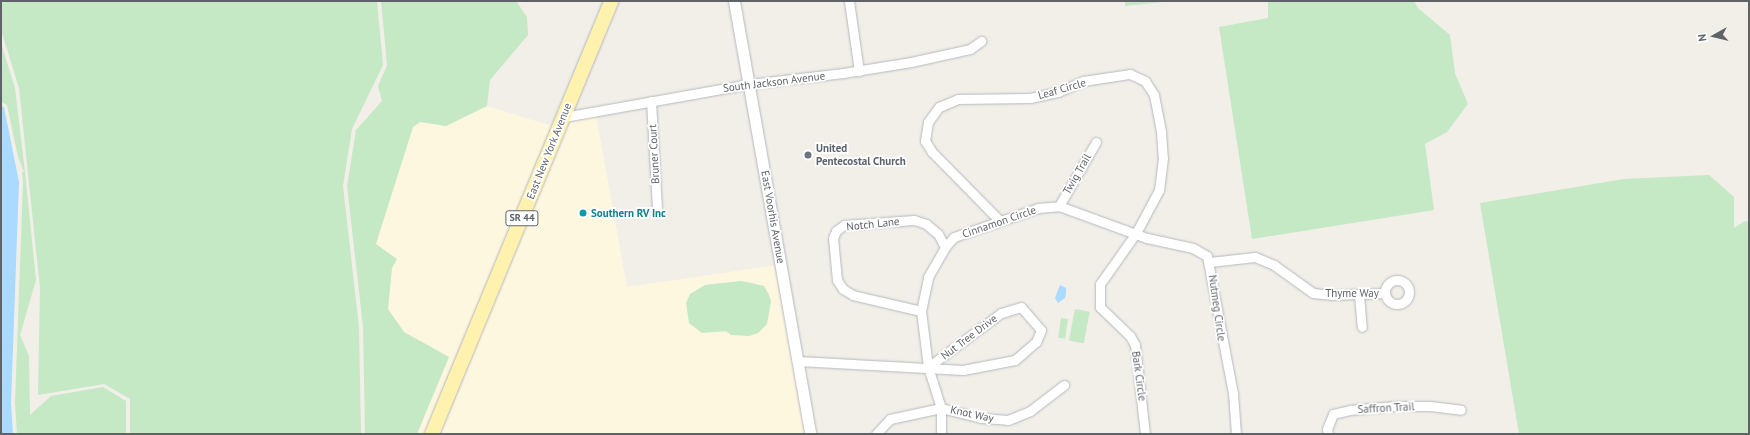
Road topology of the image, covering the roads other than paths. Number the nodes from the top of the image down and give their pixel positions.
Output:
1 (611, 1) edge
2 (734, 1) edge
3 (849, 1) edge
4 (981, 41) dead end
5 (859, 71) junction
6 (749, 84) junction
7 (651, 101) junction
8 (564, 117) junction
9 (1096, 142) dead end
10 (1059, 206) junction
11 (657, 208) dead end
12 (1000, 221) junction
13 (1136, 233) junction
14 (945, 247) junction
15 (1210, 262) junction
16 (1385, 293) dead end
17 (1359, 294) junction
18 (921, 311) junction
19 (1362, 326) dead end
20 (798, 361) junction
21 (928, 367) junction
22 (1064, 385) dead end
23 (941, 408) junction
24 (1461, 410) dead end
25 (432, 434) edge
26 (810, 434) edge
27 (876, 434) edge
28 (940, 434) edge
29 (1144, 434) edge
30 (1236, 434) edge
31 (1328, 434) edge

1 - 8 main road, East New York Avenue / SR 44
2 - 6 street, East Voorhis Avenue
3 - 5 street
4 - 5 street, South Jackson Avenue
5 - 6 street, South Jackson Avenue
6 - 7 street, South Jackson Avenue
6 - 20 street, East Voorhis Avenue
7 - 8 street, South Jackson Avenue
7 - 11 street, Bruner Court
8 - 25 main road, East New York Avenue / SR 44
9 - 10 street, Twig Trail
10 - 12 street, Cinnamon Circle
10 - 13 street
12 - 13 street, Leaf Circle
12 - 14 street, Cinnamon Circle
13 - 15 street, Nutmeg Circle
13 - 29 street, Bark Circle
14 - 18 street, Cinnamon Circle
14 - 18 street, Notch Lane
15 - 17 street, Thyme Way
15 - 30 street, Nutmeg Circle
16 - 17 street, Thyme Way
17 - 19 street
18 - 21 street, Cinnamon Circle
20 - 21 street, Nut Tree Drive
20 - 26 street, East Voorhis Avenue
21 - 21 street, Nut Tree Drive
21 - 23 street, Cinnamon Circle
22 - 23 street, Knot Way
23 - 27 street, Knot Way
23 - 28 street, Cinnamon Circle
24 - 31 street, Saffron Trail

